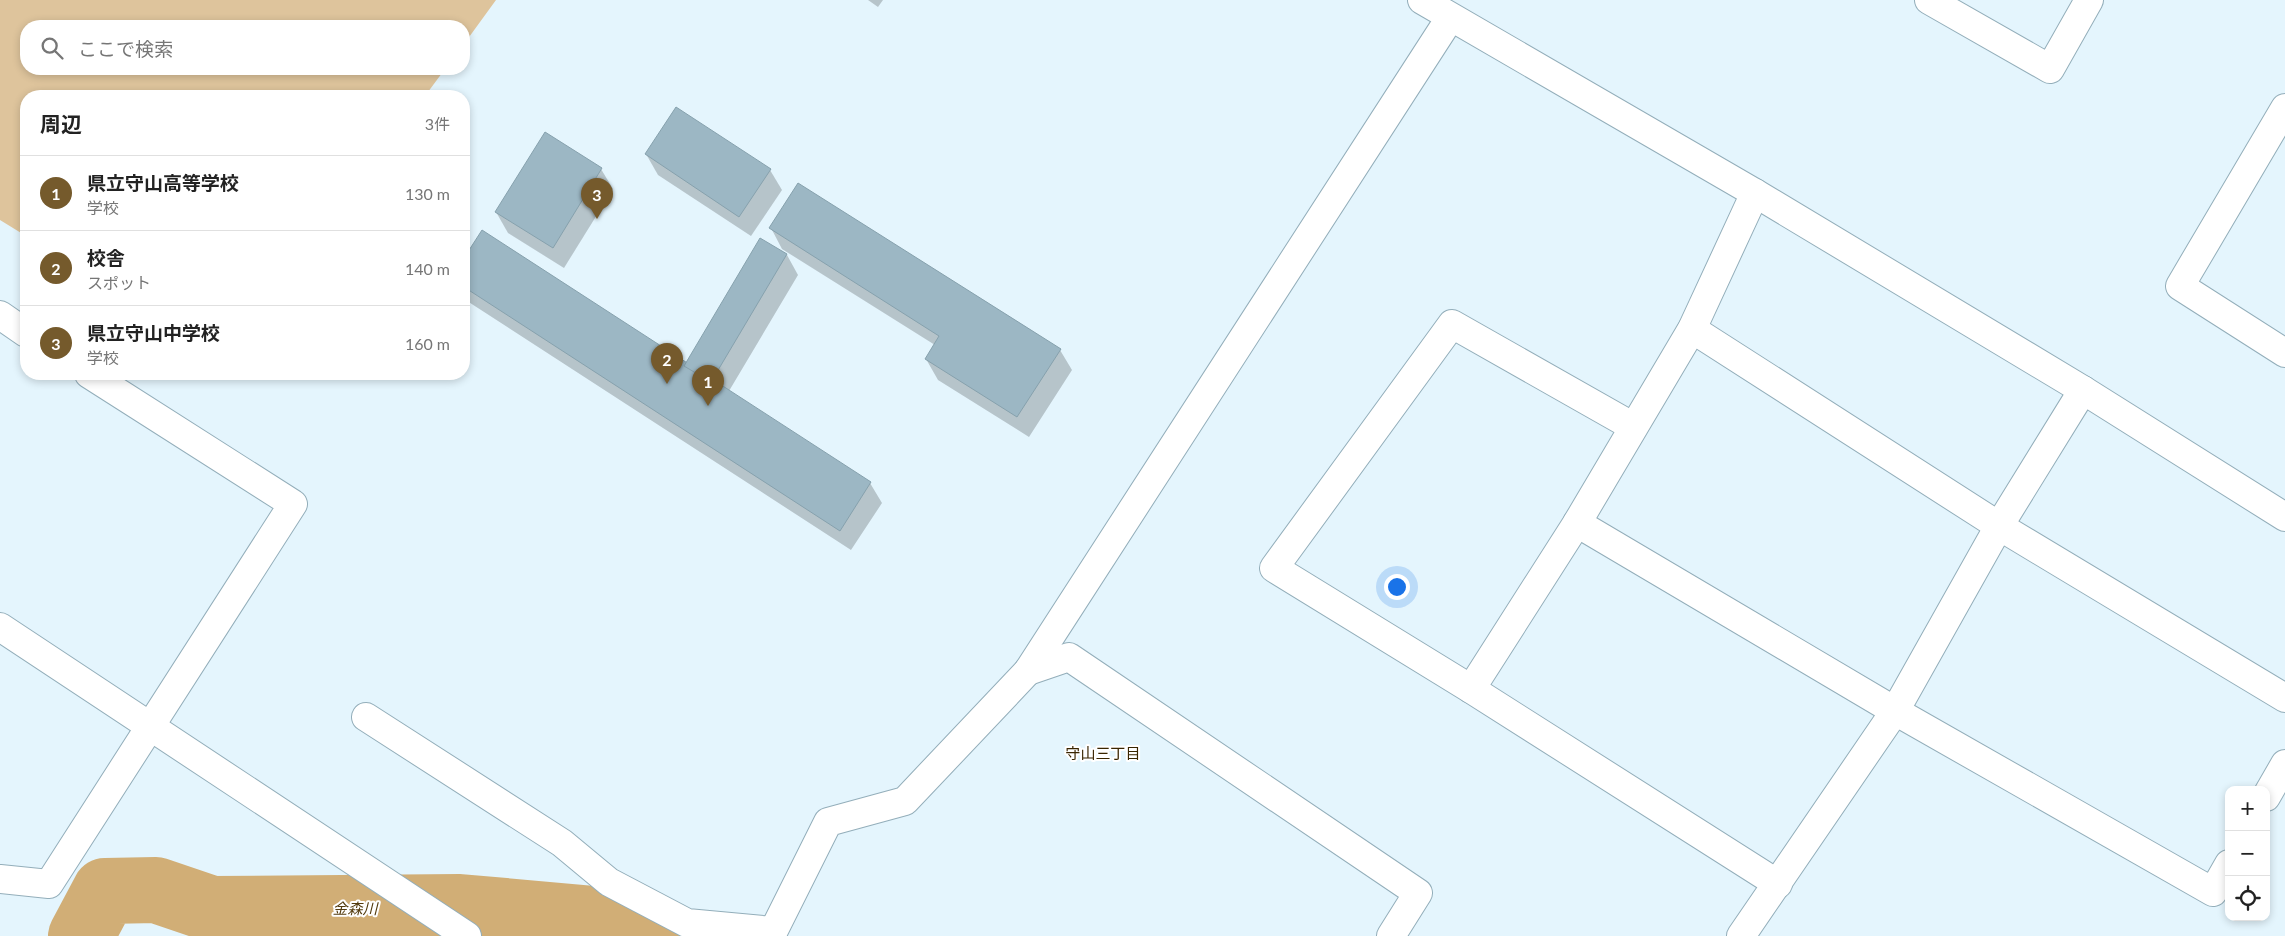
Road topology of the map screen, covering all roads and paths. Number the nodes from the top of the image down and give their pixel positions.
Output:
1 (1422, 0) edge
2 (1929, 0) edge
3 (2089, 0) edge
4 (1457, 9) edge
5 (2284, 114) edge
6 (1756, 193) junction
7 (0, 315) edge
8 (20, 329) edge
9 (1692, 329) junction
10 (2285, 353) edge
11 (98, 380) edge
12 (2083, 390) junction
13 (1632, 426) junction
14 (2285, 517) edge
15 (1577, 523) junction
16 (2000, 526) junction
17 (0, 627) edge
18 (1028, 671) junction
19 (1471, 690) junction
20 (2285, 698) edge
21 (1895, 711) junction
22 (366, 716) dead end
23 (148, 726) junction
24 (2285, 764) edge
25 (2270, 791) edge
26 (2225, 871) edge
27 (0, 879) edge
28 (1778, 884) junction
29 (772, 934) edge
30 (467, 936) edge
31 (1391, 936) edge
32 (1742, 936) edge

1 - 4 street
2 - 3 street
4 - 6 street
4 - 18 street
5 - 10 street
6 - 9 street
6 - 12 street
7 - 8 street
9 - 13 street
9 - 16 street
11 - 23 street
12 - 14 street
12 - 16 street
13 - 15 street
13 - 19 street
15 - 19 street
15 - 21 street
16 - 20 street
16 - 21 street
17 - 23 street
18 - 29 street
18 - 31 street
19 - 28 street
21 - 26 street
21 - 28 street
22 - 29 street
23 - 27 street
23 - 30 street
24 - 25 street
28 - 32 street

